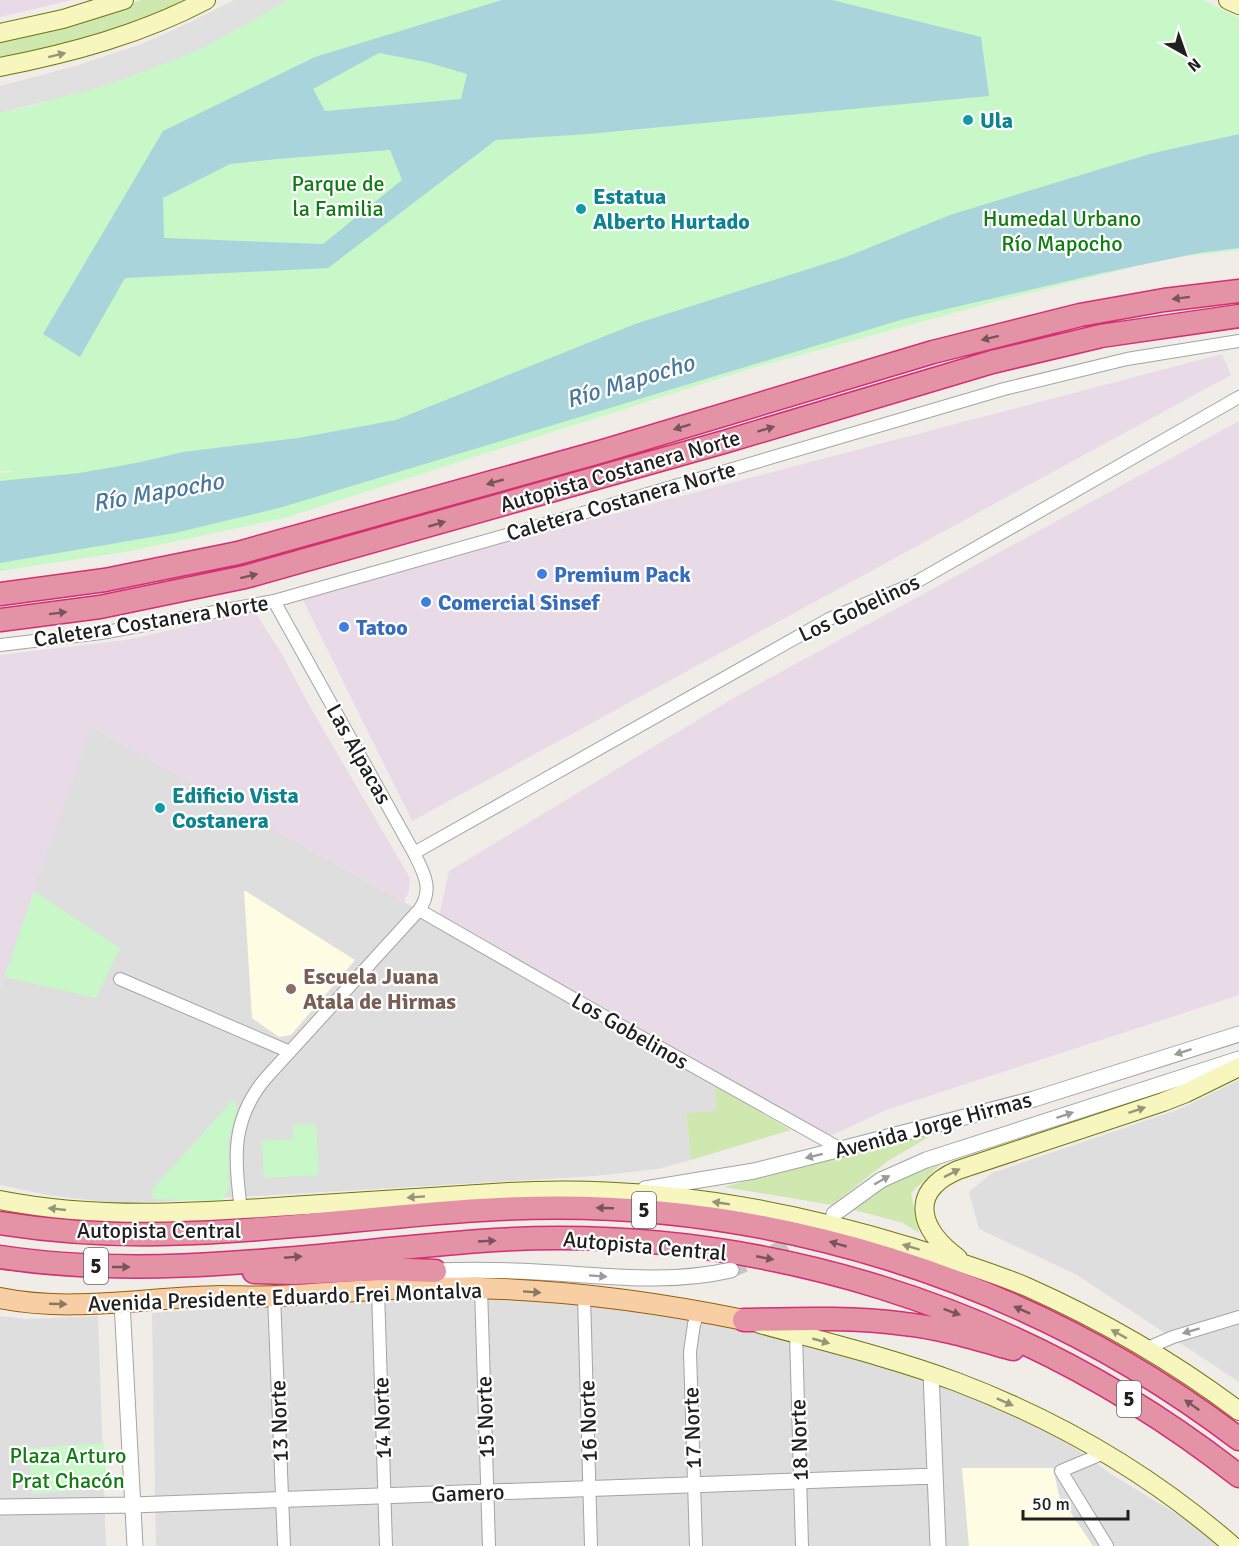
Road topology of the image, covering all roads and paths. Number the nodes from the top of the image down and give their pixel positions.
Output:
1 (124, 0) edge
2 (206, 0) edge
3 (1228, 0) edge
4 (1239, 5) edge
5 (0, 33) edge
6 (0, 67) edge
7 (1239, 291) edge
8 (1239, 316) edge
9 (1239, 341) edge
10 (1239, 397) edge
11 (0, 594) edge
12 (274, 602) junction
13 (0, 620) edge
14 (0, 645) edge
15 (414, 853) junction
16 (419, 910) junction
17 (120, 979) dead end
18 (1239, 1034) edge
19 (290, 1052) junction
20 (1239, 1059) edge
21 (1239, 1067) edge
22 (842, 1149) junction
23 (622, 1191) junction
24 (0, 1200) edge
25 (241, 1209) junction
26 (834, 1214) dead end
27 (0, 1223) edge
28 (0, 1257) edge
29 (193, 1265) junction
30 (967, 1265) junction
31 (730, 1270) tunnel mouth
32 (435, 1271) junction
33 (481, 1288) junction
34 (378, 1290) junction
35 (220, 1296) junction
36 (274, 1296) junction
37 (584, 1296) junction
38 (0, 1298) edge
39 (122, 1302) junction
40 (699, 1311) junction
41 (1239, 1317) edge
42 (744, 1320) junction
43 (796, 1334) junction
44 (1145, 1349) junction
45 (1066, 1363) junction
46 (932, 1373) junction
47 (1239, 1411) edge
48 (1239, 1439) edge
49 (1104, 1453) junction
50 (935, 1476) junction
51 (1239, 1476) edge
52 (800, 1481) junction
53 (694, 1485) junction
54 (590, 1488) junction
55 (487, 1492) junction
56 (384, 1496) junction
57 (282, 1499) junction
58 (132, 1505) junction
59 (0, 1507) edge
60 (135, 1546) edge
61 (284, 1546) edge
62 (386, 1546) edge
63 (489, 1546) edge
64 (591, 1546) edge
65 (696, 1546) edge
66 (802, 1546) edge
67 (938, 1546) edge
68 (1107, 1546) edge
69 (1233, 1546) edge

1 - 5 main road
6 -> 2 main road
3 - 4 main road
7 -> 11 highway, Autopista Costanera Norte
13 -> 8 highway, Autopista Costanera Norte
9 - 12 street, Caletera Costanera Norte
10 - 15 street, Los Gobelinos
12 - 14 street, Caletera Costanera Norte
12 - 15 street, Las Alpacas
15 - 16 street, Las Alpacas
16 - 19 street
16 - 22 street, Los Gobelinos
17 - 19 street
18 -> 22 street, Avenida Jorge Hirmas
19 - 25 street
26 -> 20 street, Avenida Jorge Hirmas
30 -> 21 main road
22 -> 23 street, Avenida Jorge Hirmas
23 -> 25 main road
30 -> 23 main road
25 -> 24 main road
48 -> 27 highway, Autopista Central / 5
28 -> 29 highway, Autopista Central / 5
29 - 32 highway
29 -> 45 highway, Autopista Central / 5
44 -> 30 main road
32 -> 31 street
32 - 35 main road
33 - 34 main road, Avenida Presidente Eduardo Frei Montalva
33 -> 37 main road, Avenida Presidente Eduardo Frei Montalva
33 - 55 street, 15 Norte
34 - 36 main road, Avenida Presidente Eduardo Frei Montalva
34 - 56 street, 14 Norte
35 - 36 main road, Avenida Presidente Eduardo Frei Montalva
35 - 39 main road, Avenida Presidente Eduardo Frei Montalva
36 - 57 street, 13 Norte
37 - 40 main road, Avenida Presidente Eduardo Frei Montalva
37 - 54 street, 16 Norte
38 -> 39 main road, Avenida Presidente Eduardo Frei Montalva
39 - 58 street
40 - 42 main road, Avenida Presidente Eduardo Frei Montalva
40 - 53 street, 17 Norte
41 -> 44 street
42 - 43 main road, Avenida Presidente Eduardo Frei Montalva
42 - 45 highway
43 -> 46 main road, Avenida Presidente Eduardo Frei Montalva
43 - 52 street, 18 Norte
44 - 47 main road
45 - 51 highway, Autopista Central / 5
46 -> 49 main road, Avenida Presidente Eduardo Frei Montalva
46 - 50 street
49 - 68 street
49 - 69 main road, Avenida Presidente Eduardo Frei Montalva
50 - 52 street, Gamero
50 - 67 street
52 - 53 street, Gamero
52 - 66 street, 18 Norte
53 - 54 street, Gamero
53 - 65 street, 17 Norte
54 - 55 street, Gamero
54 - 64 street, 16 Norte
55 - 56 street, Gamero
55 - 63 street, 15 Norte
56 - 57 street, Gamero
56 - 62 street, 14 Norte
57 - 58 street, Gamero
57 - 61 street, 13 Norte
58 - 59 street, Gamero
58 - 60 street

